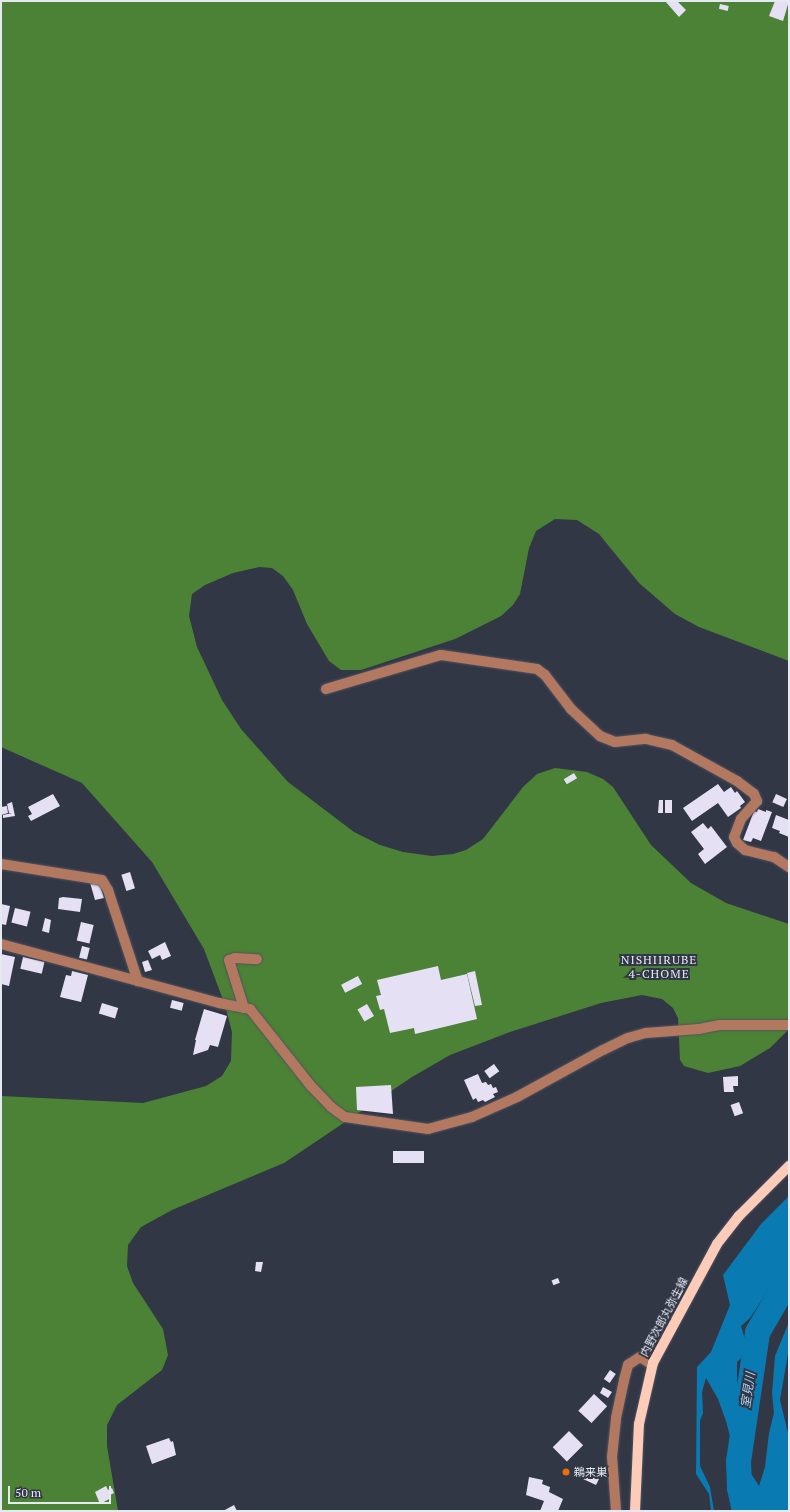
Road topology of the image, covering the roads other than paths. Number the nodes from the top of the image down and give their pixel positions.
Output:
1 (326, 689) dead end
2 (1, 864) edge
3 (789, 867) edge
4 (1, 944) edge
5 (257, 960) dead end
6 (138, 981) junction
7 (244, 1008) junction
8 (789, 1026) edge
9 (789, 1166) edge
10 (653, 1362) junction
11 (616, 1511) edge
12 (635, 1511) edge

1 - 3 street
2 - 6 street
4 - 6 street
5 - 7 street
6 - 7 street
7 - 8 street
9 - 10 main road, 内野次郎丸弥生線
10 - 11 street
10 - 12 main road, 内野次郎丸弥生線

